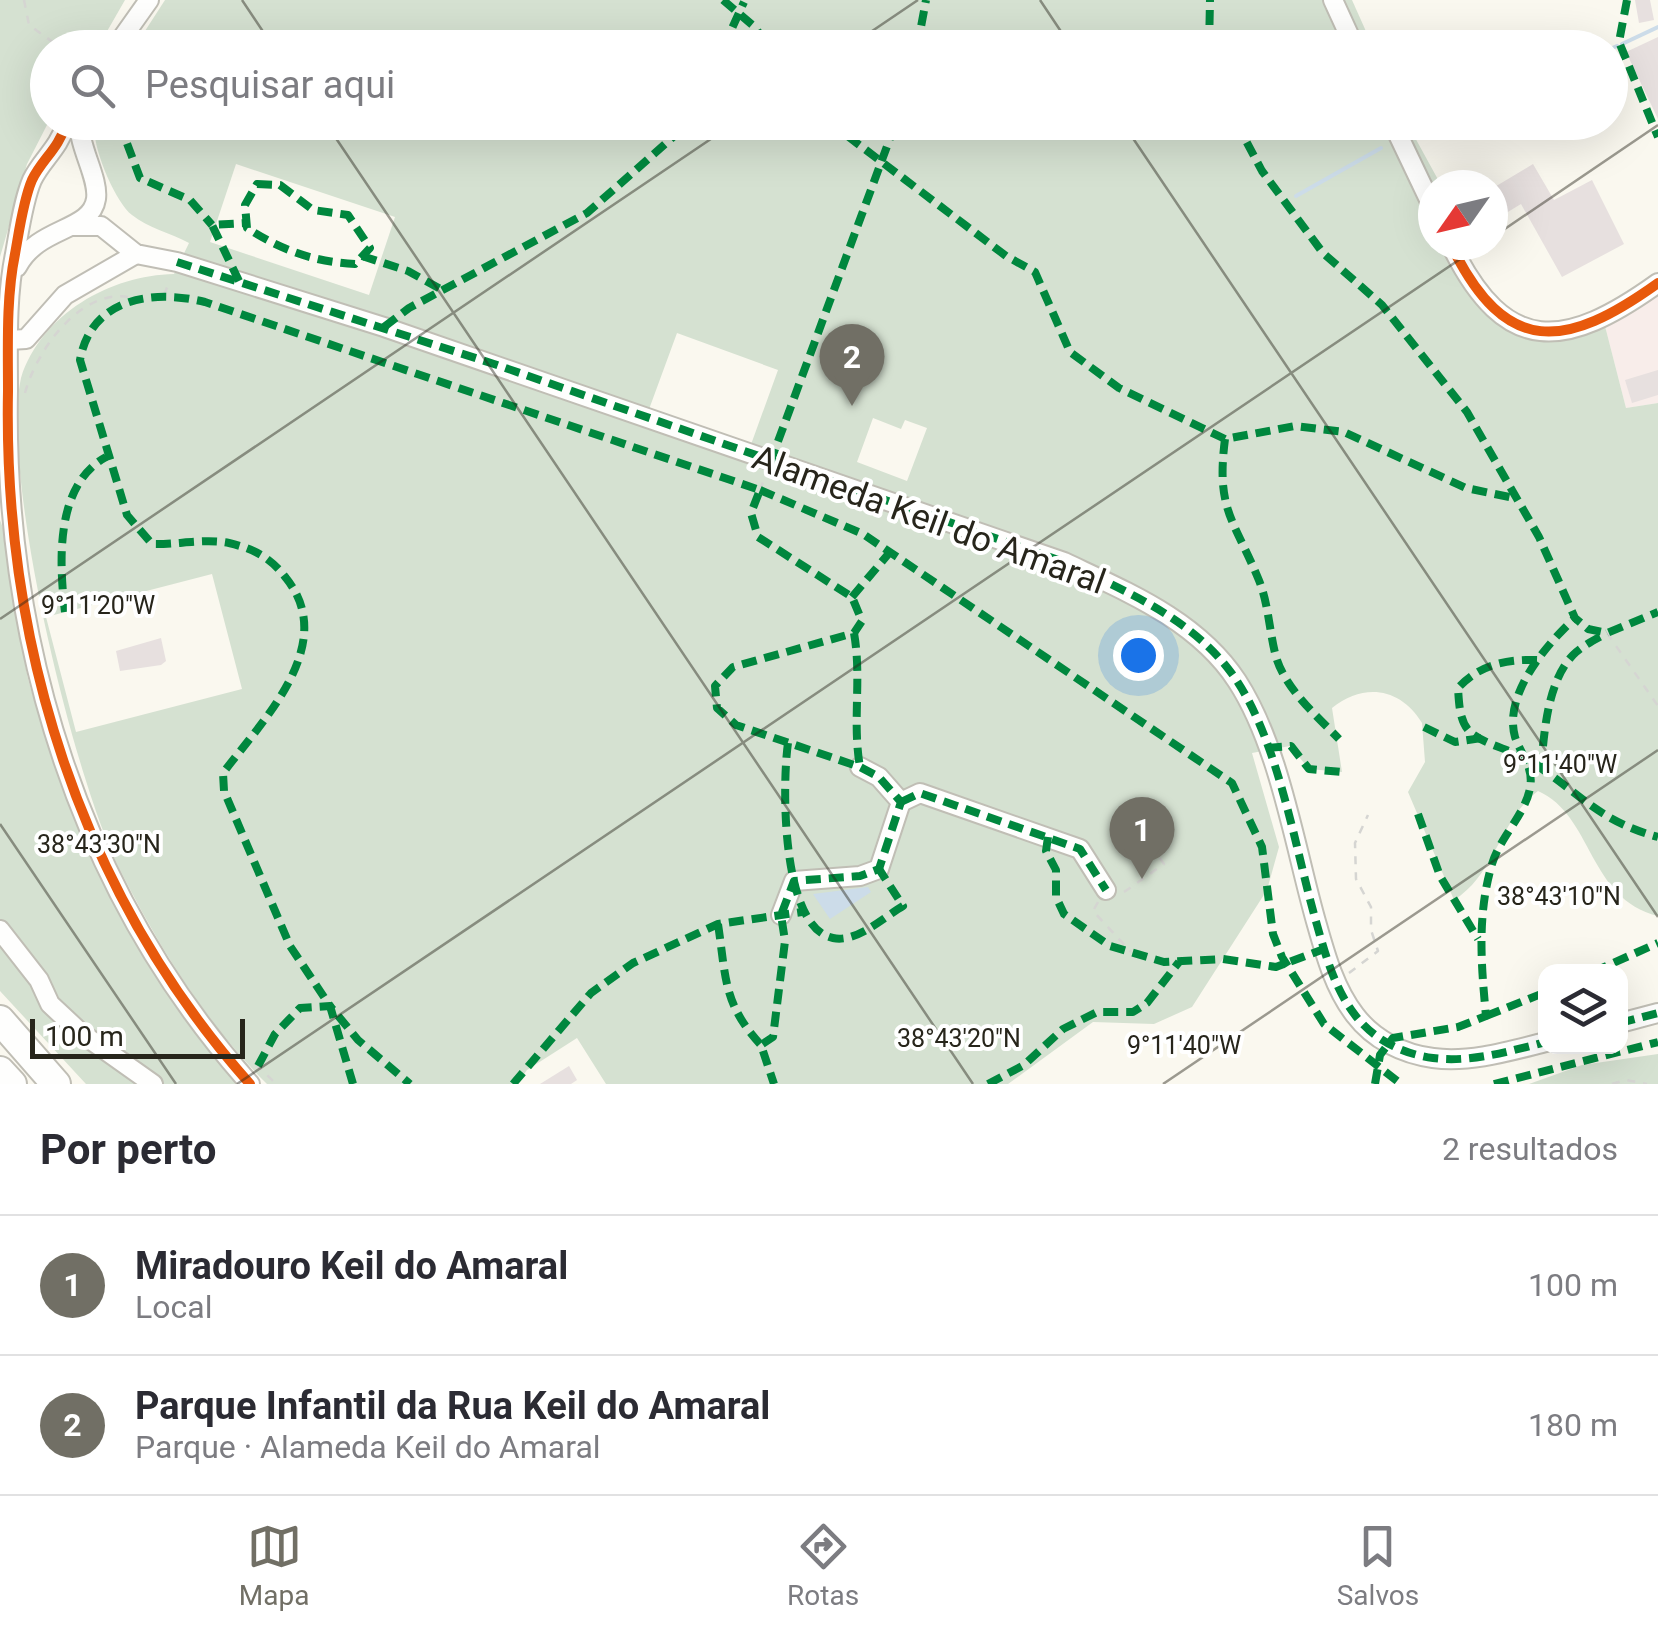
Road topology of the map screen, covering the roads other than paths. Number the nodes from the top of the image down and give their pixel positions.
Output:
1 (148, 0) edge
2 (1332, 0) edge
3 (127, 30) edge
4 (1347, 30) edge
5 (60, 140) edge
6 (83, 140) edge
7 (1401, 140) edge
8 (42, 168) junction
9 (90, 174) junction
10 (1418, 177) edge
11 (30, 190) junction
12 (69, 227) junction
13 (136, 254) junction
14 (1458, 260) edge
15 (12, 274) junction
16 (1658, 283) edge
17 (9, 340) junction
18 (860, 768) dead end
19 (901, 802) junction
20 (1113, 892) road end
21 (802, 912) dead end
22 (0, 930) edge
23 (1658, 1012) edge
24 (0, 1020) edge
25 (1628, 1021) edge
26 (1538, 1044) edge
27 (0, 1070) edge
28 (12, 1084) edge
29 (56, 1084) edge
30 (153, 1084) edge
31 (250, 1084) edge

1 - 3 street
2 - 4 street
5 - 8 street
6 - 9 street
7 - 10 street
8 - 9 street
8 - 11 street
9 - 12 street
11 - 12 street
11 - 15 street
12 - 13 street
12 - 15 street
13 - 17 street
13 - 26 street, Alameda Keil do Amaral
14 - 16 street
15 - 17 street
17 - 31 street
18 - 19 street
19 - 20 street
19 - 21 street
22 - 30 street
23 - 25 street
24 - 29 highway
27 - 28 highway

